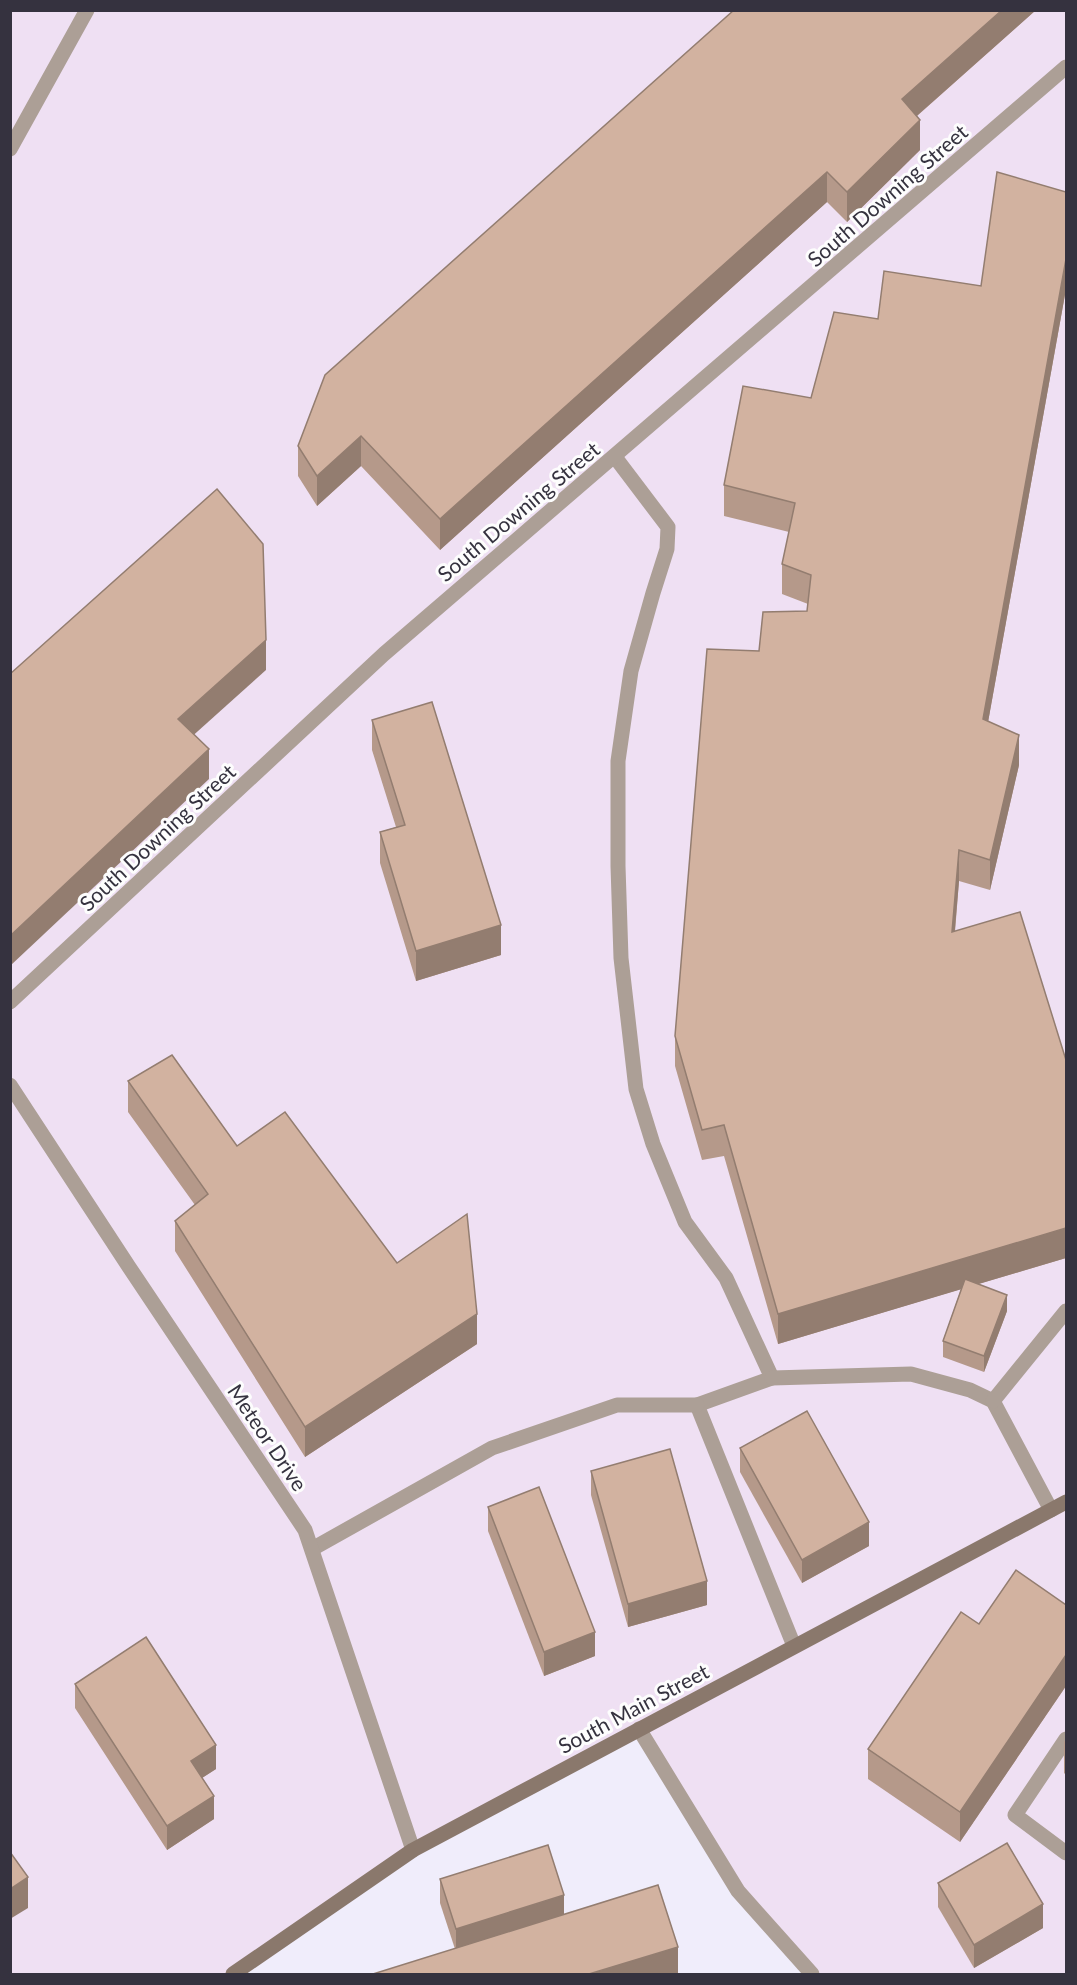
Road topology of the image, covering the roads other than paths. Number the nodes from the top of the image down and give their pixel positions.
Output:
1 (87, 10) edge
2 (1066, 67) edge
3 (10, 149) edge
4 (615, 457) junction
5 (10, 1002) edge
6 (10, 1085) edge
7 (1066, 1311) edge
8 (772, 1378) junction
9 (993, 1401) junction
10 (697, 1405) junction
11 (1066, 1502) edge
12 (1051, 1510) junction
13 (312, 1549) junction
14 (794, 1646) junction
15 (639, 1729) junction
16 (1066, 1739) edge
17 (413, 1850) junction
18 (1066, 1853) edge
19 (233, 1974) edge
20 (812, 1974) edge

1 - 3 street
2 - 4 street, South Downing Street
4 - 5 street, South Downing Street
4 - 8 street
6 - 13 street, Meteor Drive
7 - 9 street
8 - 9 street
8 - 10 street
9 - 12 street
10 - 13 street
10 - 14 street
11 - 12 main road, South Main Street
12 - 14 main road, South Main Street
13 - 17 street, Meteor Drive
14 - 15 main road, South Main Street
15 - 17 main road, South Main Street
15 - 20 street
16 - 18 street
17 - 19 main road, South Main Street

